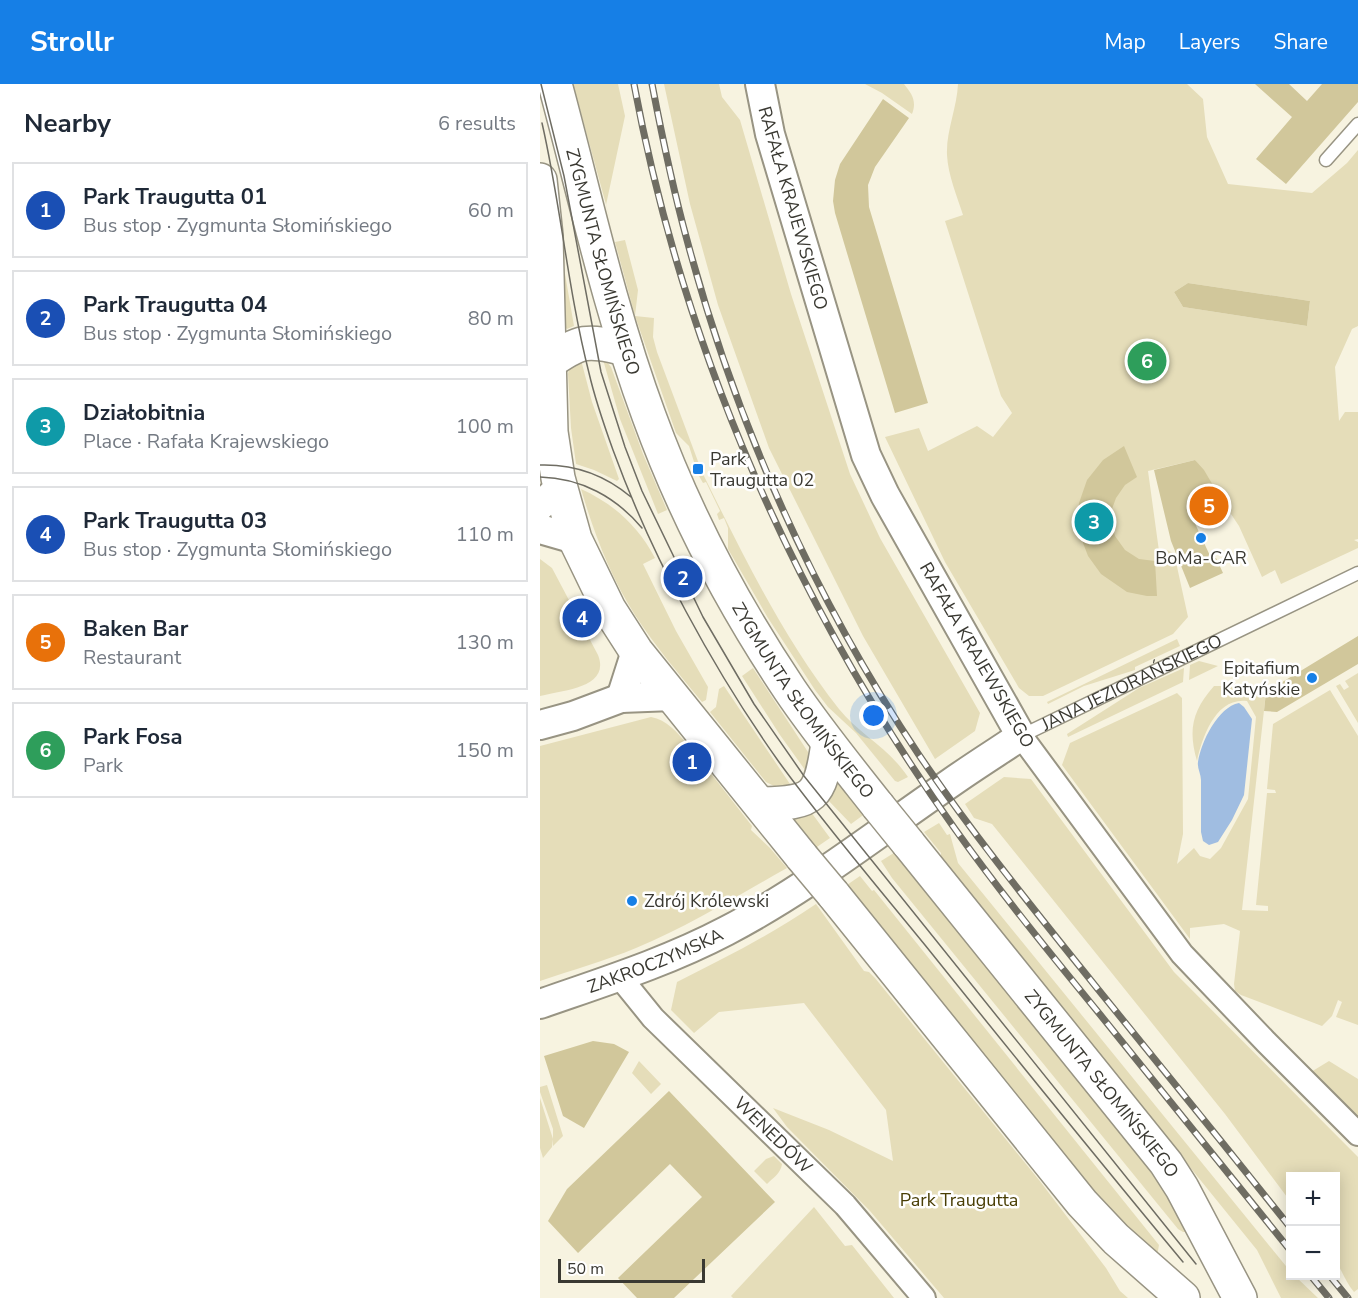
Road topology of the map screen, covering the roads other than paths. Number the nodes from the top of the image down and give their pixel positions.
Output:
1 (555, 84) edge
2 (760, 84) edge
3 (1358, 124) edge
4 (1326, 160) dead end
5 (540, 180) edge
6 (626, 349) junction
7 (548, 363) junction
8 (550, 496) edge
9 (540, 529) edge
10 (575, 538) junction
11 (1358, 573) edge
12 (636, 651) junction
13 (673, 696) junction
14 (621, 698) junction
15 (540, 725) edge
16 (1021, 736) junction
17 (828, 744) junction
18 (760, 804) junction
19 (856, 850) joint
20 (619, 976) junction
21 (540, 1004) edge
22 (1358, 1134) edge
23 (924, 1298) edge
24 (1183, 1298) edge
25 (1240, 1298) edge

1 - 6 main road, ZYGMUNTA SŁOMIŃSKIEGO
2 - 16 street, RAFAŁA KRAJEWSKIEGO
3 - 4 lane
5 - 7 main road
6 - 7 main road
6 - 17 main road, ZYGMUNTA SŁOMIŃSKIEGO
7 - 8 main road
8 - 10 main road
9 - 10 street
10 - 12 main road
11 - 16 lane, JANA JEZIORAŃSKIEGO
12 - 13 main road
12 - 14 street
13 - 14 street
13 - 18 main road
14 - 15 street
16 - 19 street, JANA JEZIORAŃSKIEGO
16 - 22 street, RAFAŁA KRAJEWSKIEGO
17 - 18 main road
17 - 25 main road, ZYGMUNTA SŁOMIŃSKIEGO, bridge
18 - 24 main road, bridge
19 - 20 street, ZAKROCZYMSKA
20 - 21 street, ZAKROCZYMSKA
20 - 23 street, WENEDÓW

